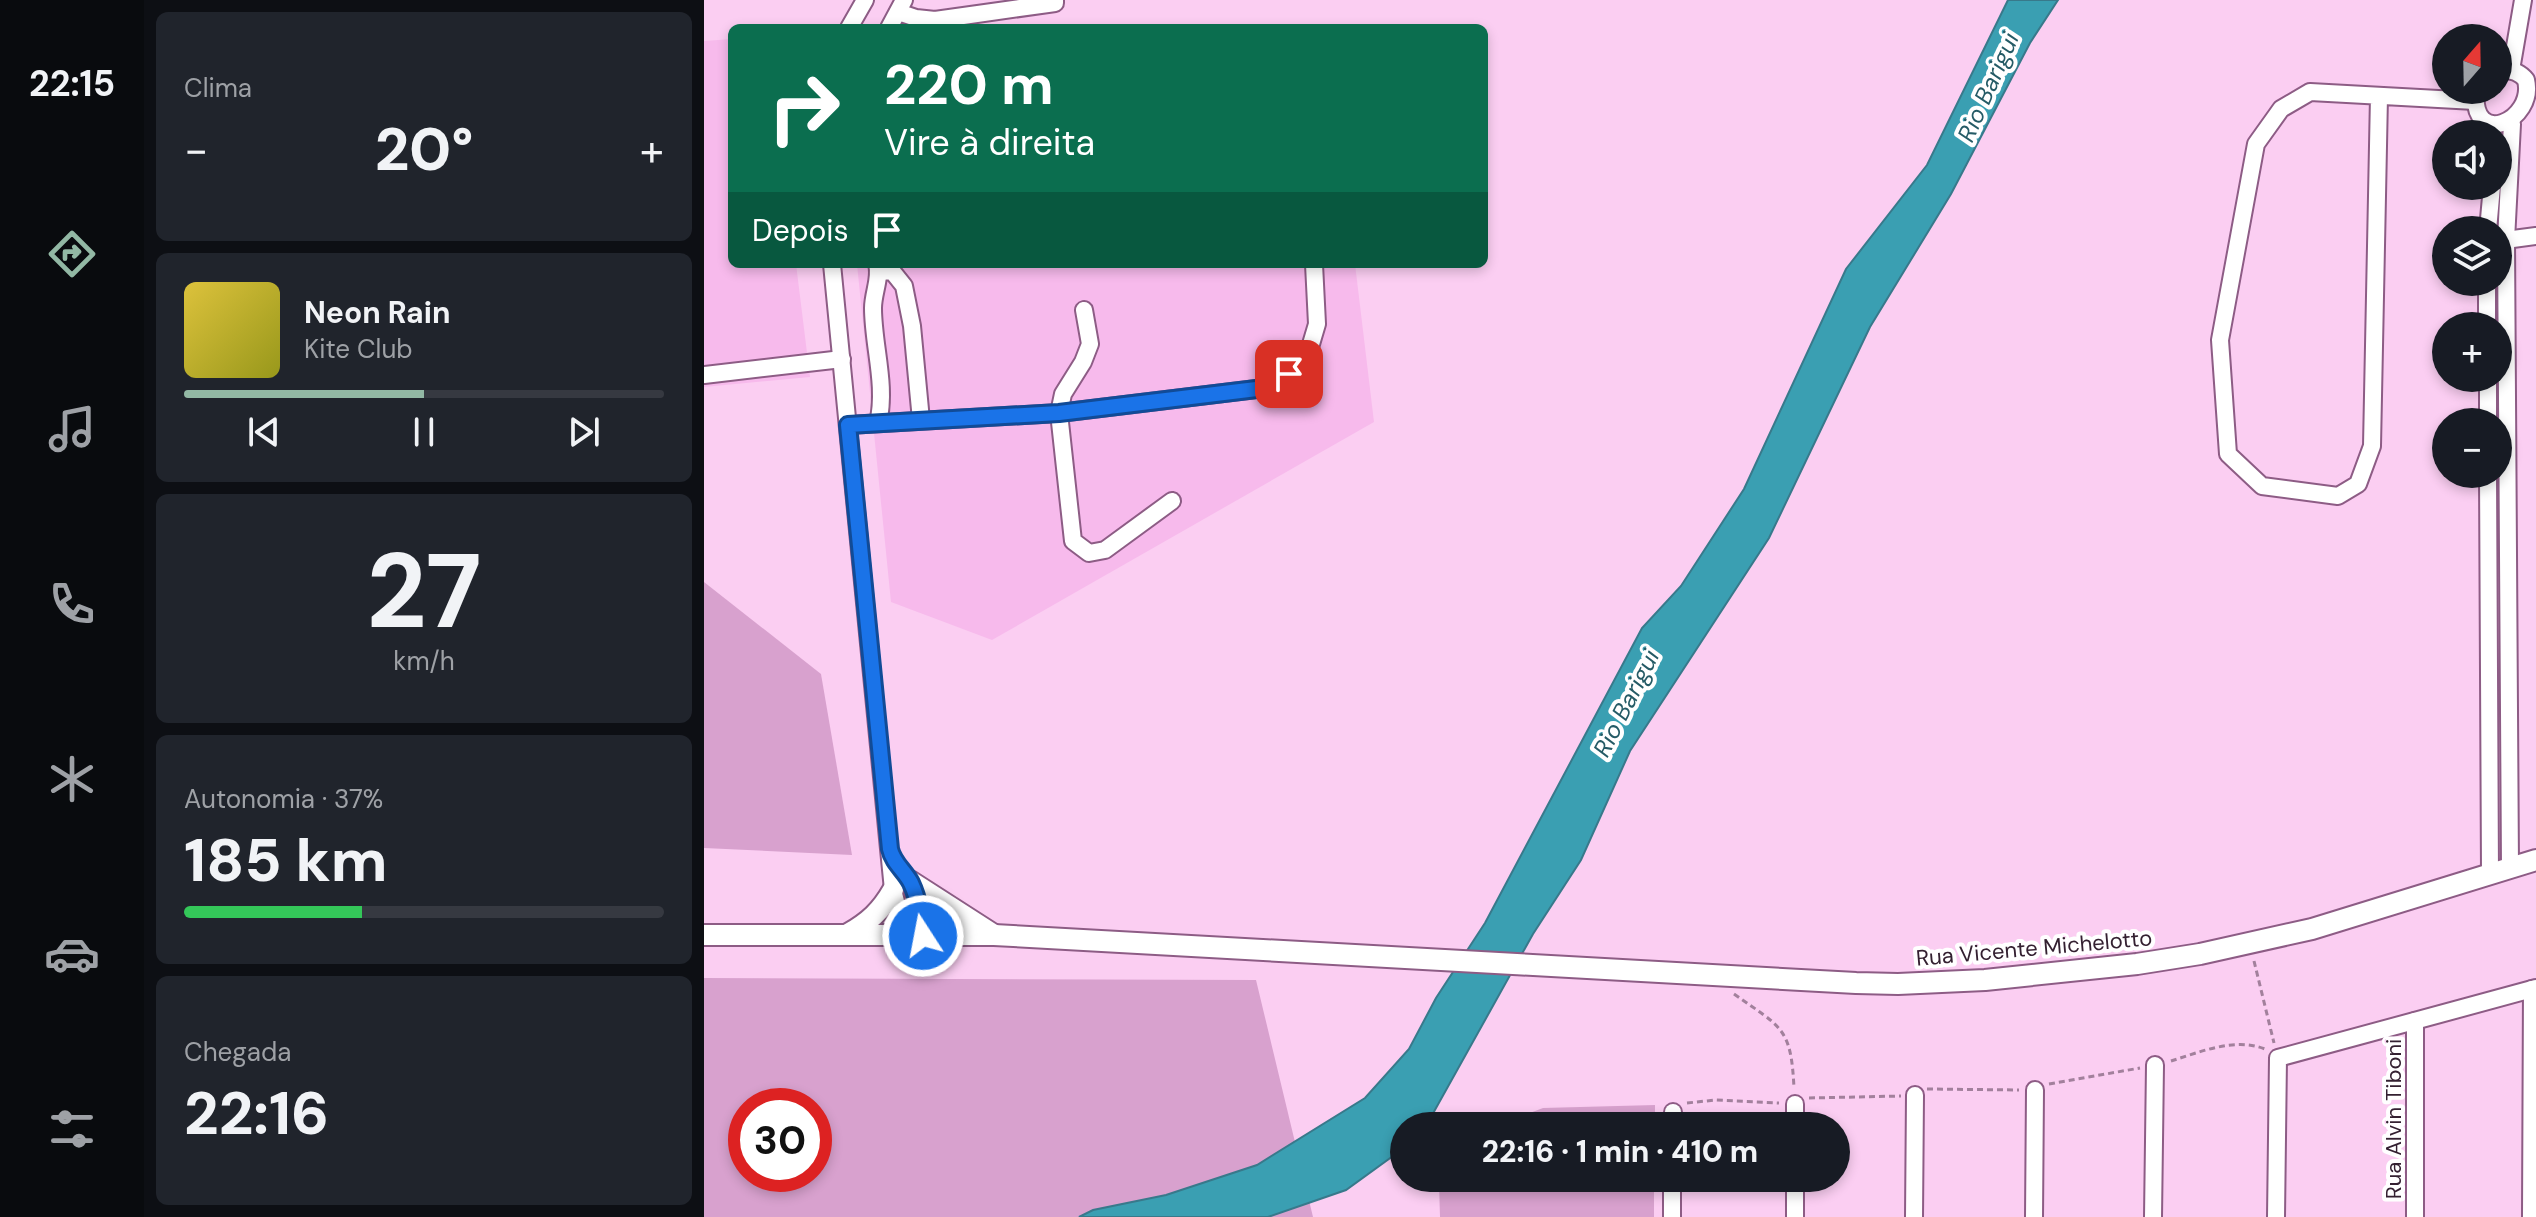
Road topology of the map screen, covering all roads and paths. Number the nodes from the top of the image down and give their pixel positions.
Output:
1 (865, 0) edge
2 (1055, 0) edge
3 (2528, 1) edge
4 (901, 6) edge
5 (851, 24) edge
6 (891, 24) edge
7 (2512, 47) edge
8 (2512, 73) edge
9 (2379, 96) junction
10 (2432, 96) edge
11 (2512, 121) edge
12 (2536, 236) edge
13 (2512, 239) edge
14 (832, 268) edge
15 (878, 268) edge
16 (1314, 268) edge
17 (2502, 296) edge
18 (1084, 310) dead end
19 (842, 359) junction
20 (704, 375) edge
21 (1059, 413) junction
22 (921, 420) junction
23 (878, 423) junction
24 (848, 425) junction
25 (2488, 488) edge
26 (1172, 501) dead end
27 (2536, 852) edge
28 (2536, 860) edge
29 (2500, 871) junction
30 (902, 886) junction
31 (848, 934) junction
32 (704, 935) edge
33 (994, 935) junction
34 (916, 936) junction
35 (2250, 944) junction
36 (2534, 988) edge
37 (1731, 992) dead end
38 (2415, 1021) junction
39 (2278, 1058) junction
40 (2155, 1065) junction
41 (2035, 1090) junction
42 (1915, 1095) junction
43 (1795, 1104) junction
44 (1676, 1112) edge
45 (1795, 1112) edge
46 (1672, 1192) edge
47 (1795, 1192) edge
48 (1672, 1217) edge
49 (1795, 1217) edge
50 (1914, 1217) edge
51 (2034, 1217) edge
52 (2153, 1217) edge
53 (2276, 1217) edge
54 (2415, 1217) edge
55 (2531, 1217) edge

1 - 5 street
2 - 4 street
3 - 7 street
4 - 6 street
8 - 11 street
9 - 9 street
9 - 10 street
12 - 13 street
14 - 19 street
15 - 22 street
15 - 23 street
16 - 21 street
17 - 29 street
18 - 21 street
19 - 20 street
19 - 24 street
21 - 22 street
21 - 26 street
22 - 23 street
23 - 24 street
24 - 30 street
25 - 29 street
27 - 29 main road, Rua Vicente Michelotto
28 - 29 main road, Rua Vicente Michelotto
29 - 35 main road, Rua Vicente Michelotto
30 - 31 main road
30 - 33 main road
30 - 34 street
31 - 32 main road, Rua Vicente Michelotto
31 - 34 main road, Rua Vicente Michelotto
33 - 34 main road, Rua Vicente Michelotto
33 - 35 main road, Rua Vicente Michelotto
35 - 39 path
36 - 38 street
36 - 55 street
37 - 43 path
38 - 39 street
38 - 54 street, Rua Alvin Tiboni
39 - 40 path
39 - 53 street
40 - 41 path
40 - 52 street
41 - 42 path
41 - 51 street
42 - 43 path
42 - 50 street
43 - 44 path
43 - 45 street
46 - 48 street
47 - 49 street

